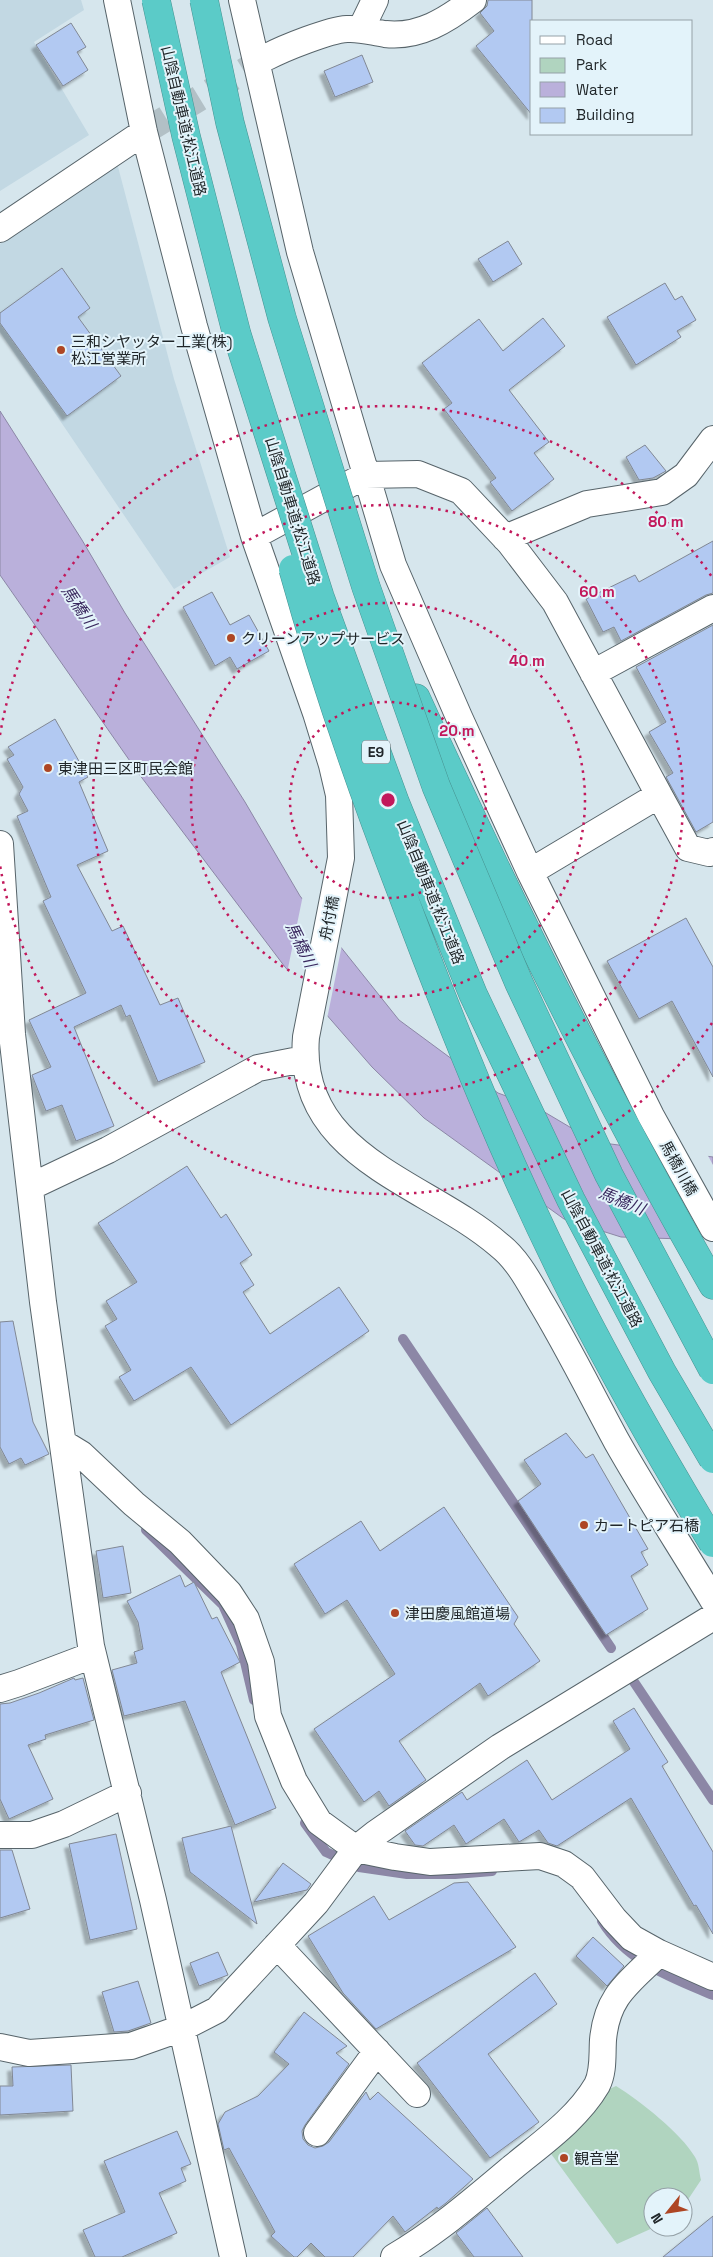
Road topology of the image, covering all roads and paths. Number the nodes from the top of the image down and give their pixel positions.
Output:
1 (117, 0) edge
2 (156, 0) edge
3 (204, 0) edge
4 (242, 0) edge
5 (375, 0) edge
6 (472, 0) edge
7 (361, 29) junction
8 (267, 57) tunnel mouth
9 (144, 132) junction
10 (0, 229) edge
11 (238, 335) junction
12 (713, 439) edge
13 (366, 475) junction
14 (254, 536) junction
15 (505, 538) junction
16 (366, 587) junction
17 (713, 608) edge
18 (593, 673) junction
19 (659, 795) junction
20 (0, 844) edge
21 (713, 851) edge
22 (530, 872) junction
23 (305, 1048) junction
24 (30, 1187) junction
25 (713, 1228) edge
26 (713, 1285) edge
27 (713, 1370) edge
28 (63, 1443) junction
29 (713, 1459) edge
30 (713, 1543) edge
31 (713, 1600) edge
32 (713, 1617) edge
33 (93, 1655) junction
34 (0, 1689) edge
35 (128, 1794) junction
36 (0, 1835) edge
37 (349, 1858) junction
38 (277, 1945) junction
39 (651, 1961) junction
40 (713, 1977) edge
41 (182, 2028) junction
42 (0, 2047) edge
43 (376, 2051) junction
44 (417, 2094) dead end
45 (317, 2133) dead end
46 (232, 2257) edge
47 (394, 2257) edge

1 - 9 street, 舟付橋
2 - 11 highway, 山陰自動車道;松江道路 / E9, bridge
3 - 16 highway, bridge
4 - 13 street, 馬橋川橋
5 - 7 street
6 - 7 street
7 - 8 street
9 - 10 street
9 - 14 street, 舟付橋
11 - 29 highway, 山陰自動車道;松江道路 / E9, bridge
11 - 30 highway, bridge
12 - 15 street
13 - 14 street
13 - 15 street
13 - 22 street, 馬橋川橋
14 - 23 street, 舟付橋
15 - 18 street
16 - 26 highway, bridge
16 - 27 highway, bridge
17 - 18 street
18 - 19 street
19 - 21 street
19 - 22 street
20 - 24 street
22 - 25 street, 馬橋川橋
23 - 24 street
23 - 31 street
24 - 28 street
28 - 33 street
28 - 37 street
32 - 37 street
33 - 34 street
33 - 35 street
35 - 36 street
35 - 41 street
37 - 38 street
37 - 39 street
38 - 41 street
38 - 43 street
39 - 40 street
39 - 47 street
41 - 42 street
41 - 46 street
43 - 44 street
43 - 45 street

